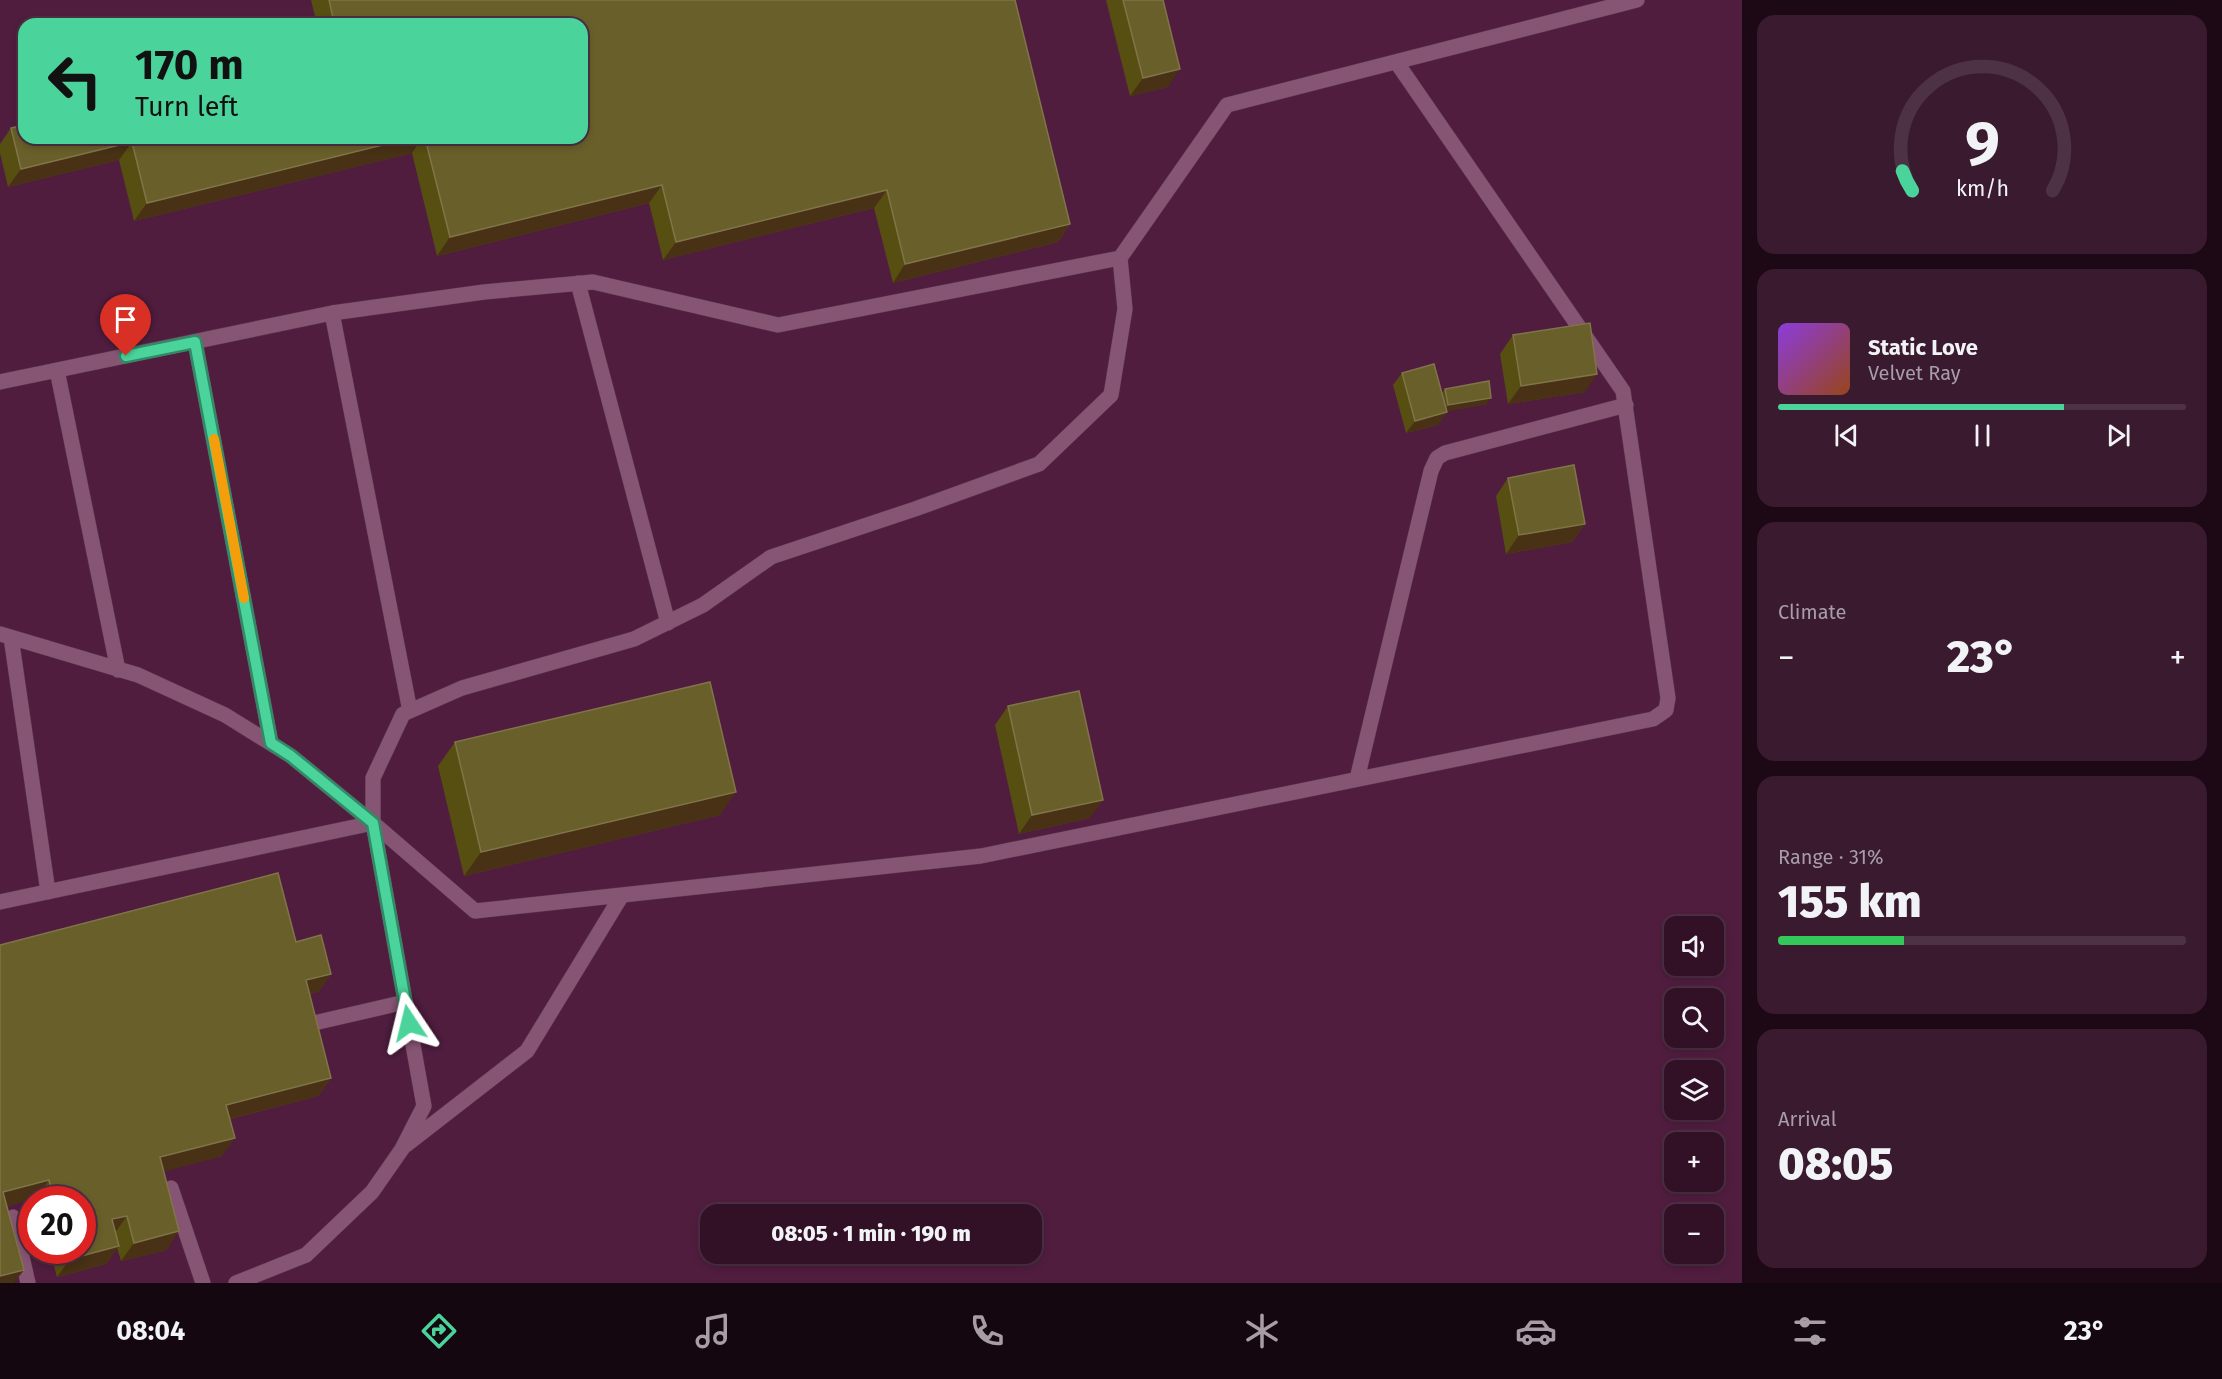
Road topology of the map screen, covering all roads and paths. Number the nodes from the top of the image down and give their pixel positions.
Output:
1 (1637, 0) edge
2 (1397, 63) junction
3 (1120, 258) junction
4 (578, 283) junction
5 (332, 313) junction
6 (195, 342) junction
7 (57, 370) junction
8 (0, 382) edge
9 (1626, 405) junction
10 (668, 623) junction
11 (6, 636) edge
12 (118, 669) junction
13 (410, 711) junction
14 (271, 743) junction
15 (1357, 779) junction
16 (373, 823) junction
17 (48, 892) junction
18 (622, 895) junction
19 (0, 902) edge
20 (405, 1002) junction
21 (314, 1023) edge
22 (402, 1149) junction
23 (171, 1188) edge
24 (14, 1216) dead end
25 (28, 1283) edge
26 (203, 1283) edge
27 (236, 1283) edge

1 - 2 lane
2 - 3 lane
2 - 9 lane
3 - 4 lane
3 - 10 lane
4 - 5 lane
4 - 10 lane
5 - 6 lane
5 - 13 lane
6 - 7 lane
6 - 14 lane
7 - 8 lane
7 - 12 lane
9 - 15 lane
9 - 15 lane
10 - 13 lane
11 - 12 lane
11 - 17 lane
12 - 14 lane
13 - 16 lane
14 - 16 lane
15 - 18 lane
16 - 17 lane
16 - 18 lane
16 - 20 lane
17 - 19 lane
18 - 22 lane
20 - 21 lane
20 - 22 lane
22 - 27 lane
23 - 26 lane
24 - 25 lane

